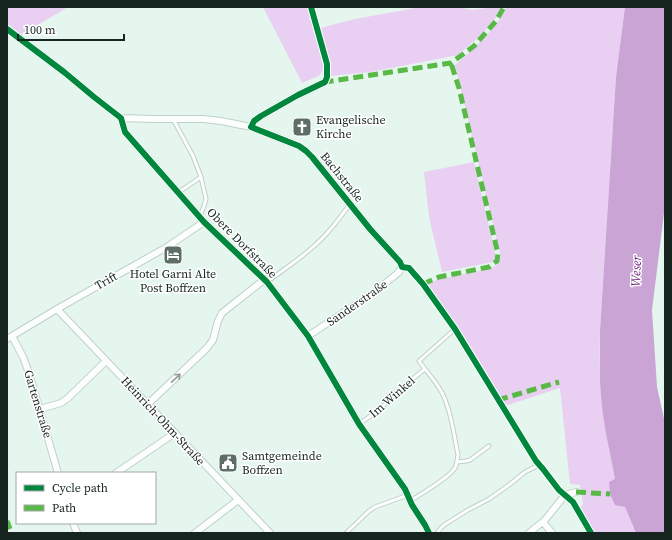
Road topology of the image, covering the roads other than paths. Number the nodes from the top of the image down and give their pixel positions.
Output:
1 (7, 29) edge
2 (325, 82) dead end
3 (120, 118) junction
4 (172, 118) junction
5 (251, 127) junction
6 (201, 178) junction
7 (179, 192) junction
8 (350, 204) junction
9 (202, 219) junction
10 (402, 267) junction
11 (266, 280) junction
12 (56, 309) junction
13 (455, 329) joint
14 (308, 336) junction
15 (10, 338) edge
16 (106, 361) junction
17 (425, 369) junction
18 (148, 404) junction
19 (40, 409) junction
20 (359, 424) junction
21 (175, 434) junction
22 (489, 446) dead end
23 (457, 462) junction
24 (539, 465) dead end
25 (58, 472) edge
26 (118, 472) edge
27 (576, 492) dead end
28 (409, 498) junction
29 (238, 500) junction
30 (543, 522) junction
31 (195, 533) edge
32 (270, 533) edge
33 (346, 533) edge
34 (429, 533) edge
35 (437, 533) edge
36 (529, 533) edge
37 (552, 533) edge

1 - 3 street, Obere Dorfstraße
2 - 5 street
3 - 4 street, Bachstraße
3 - 7 street, Obere Dorfstraße
4 - 5 street, Bachstraße
4 - 6 lane
5 - 8 street, Bachstraße
6 - 7 lane
6 - 9 lane
7 - 9 street, Obere Dorfstraße
8 - 10 street, Bachstraße
8 - 11 lane
9 - 11 street, Obere Dorfstraße
9 - 12 street, Trift
10 - 13 lane, Bachstraße
10 - 14 street, Sanderstraße
11 - 14 street, Obere Dorfstraße
18 -> 11 street
12 - 15 street, Trift
12 - 16 street, Heinrich-Ohm-Straße
13 - 17 lane, Im Winkel
14 - 20 street, Obere Dorfstraße
15 - 19 street, Gartenstraße
16 - 18 street, Heinrich-Ohm-Straße
16 - 19 street
17 - 20 lane, Im Winkel
17 - 23 lane, Im Winkel
18 - 21 street, Heinrich-Ohm-Straße
19 - 25 street, Gartenstraße
20 - 28 street, Obere Dorfstraße
21 - 26 street
21 - 29 street, Heinrich-Ohm-Straße
22 - 23 lane
23 - 28 lane
24 - 35 lane
27 - 30 street
28 - 33 lane
28 - 34 street, Obere Dorfstraße
29 - 31 street
29 - 32 street, Heinrich-Ohm-Straße
30 - 36 street
30 - 37 street

